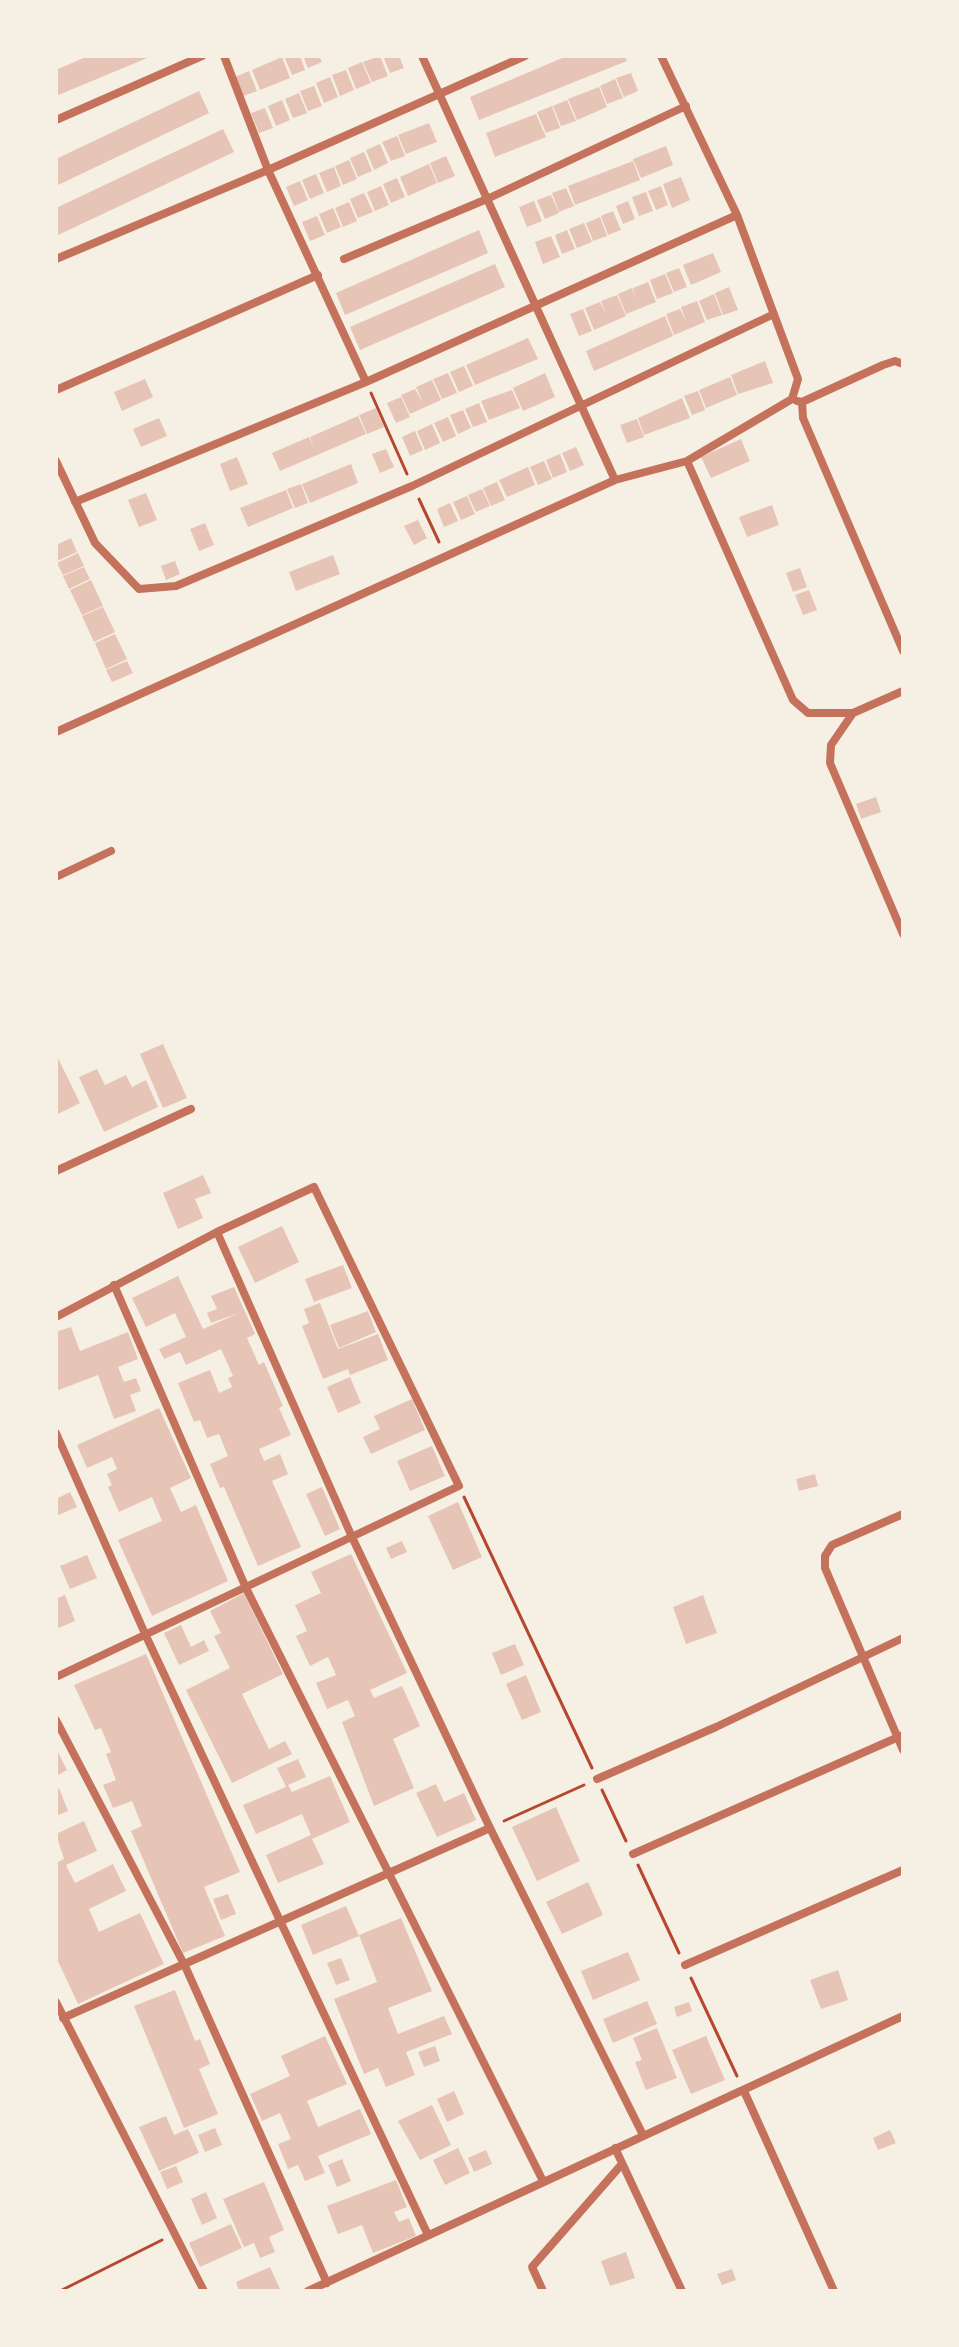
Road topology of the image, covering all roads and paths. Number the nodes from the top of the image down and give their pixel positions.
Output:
1 (202, 56) edge
2 (224, 56) edge
3 (422, 56) edge
4 (525, 56) edge
5 (661, 56) edge
6 (440, 95) junction
7 (686, 106) junction
8 (56, 120) edge
9 (268, 170) junction
10 (487, 199) junction
11 (737, 215) junction
12 (56, 259) edge
13 (344, 259) dead end
14 (318, 275) junction
15 (537, 303) junction
16 (774, 314) junction
17 (903, 364) edge
18 (366, 382) junction
19 (56, 390) edge
20 (792, 399) junction
21 (802, 402) junction
22 (582, 405) junction
23 (56, 461) edge
24 (687, 461) junction
25 (615, 480) junction
26 (412, 486) junction
27 (75, 502) junction
28 (445, 554) junction
29 (903, 651) edge
30 (903, 691) edge
31 (853, 713) junction
32 (56, 732) edge
33 (111, 851) dead end
34 (56, 877) edge
35 (903, 934) edge
36 (191, 1109) dead end
37 (56, 1171) edge
38 (217, 1232) junction
39 (114, 1285) junction
40 (56, 1317) edge
41 (56, 1433) edge
42 (903, 1514) edge
43 (352, 1537) junction
44 (246, 1588) junction
45 (146, 1636) junction
46 (903, 1638) edge
47 (862, 1657) junction
48 (56, 1677) edge
49 (56, 1720) edge
50 (900, 1736) edge
51 (903, 1750) edge
52 (597, 1779) joint
53 (490, 1828) junction
54 (633, 1854) dead end
55 (903, 1870) edge
56 (390, 1872) junction
57 (281, 1923) junction
58 (685, 1965) dead end
59 (185, 1966) junction
60 (56, 2002) edge
61 (903, 2016) edge
62 (63, 2018) junction
63 (744, 2091) junction
64 (643, 2135) junction
65 (615, 2148) junction
66 (622, 2164) junction
67 (543, 2181) junction
68 (176, 2233) junction
69 (428, 2235) junction
70 (327, 2283) junction
71 (60, 2291) edge
72 (204, 2291) edge
73 (308, 2291) edge
74 (543, 2291) edge
75 (682, 2291) edge
76 (834, 2291) edge

1 - 8 street
2 - 9 street
3 - 6 street
4 - 6 street
5 - 7 street
6 - 9 street
6 - 10 street
7 - 10 street
7 - 11 street
9 - 12 street
9 - 14 street
10 - 13 street
10 - 15 street
11 - 15 street
11 - 16 street
14 - 18 street
14 - 19 street
15 - 18 street
15 - 22 street
16 - 20 street
16 - 22 street
17 - 21 street
18 - 26 path
18 - 27 street
20 - 21 street
20 - 24 street
21 - 29 street
22 - 25 street
22 - 26 street
23 - 27 street
24 - 25 street
24 - 31 street
25 - 28 street
26 - 27 street
26 - 28 path
28 - 32 street
30 - 31 street
31 - 35 street
33 - 34 street
36 - 37 street
38 - 39 street
38 - 43 street
38 - 43 street
39 - 40 street
39 - 44 street
41 - 45 street
42 - 47 street
43 - 44 street
43 - 53 street
44 - 45 street
44 - 56 street
45 - 48 street
45 - 57 street
46 - 47 street
47 - 50 street
47 - 52 street
49 - 59 street
50 - 51 street
50 - 54 street
52 - 53 path
53 - 56 street
53 - 64 street
55 - 58 street
56 - 57 street
56 - 67 street
57 - 59 street
57 - 69 street
59 - 62 street
59 - 70 street
60 - 62 street
61 - 63 street
62 - 68 street
63 - 64 street
63 - 76 street
64 - 65 street
65 - 66 street
65 - 67 street
66 - 74 street
66 - 75 street
67 - 69 street
68 - 71 path
68 - 72 street
69 - 70 street
70 - 73 street

